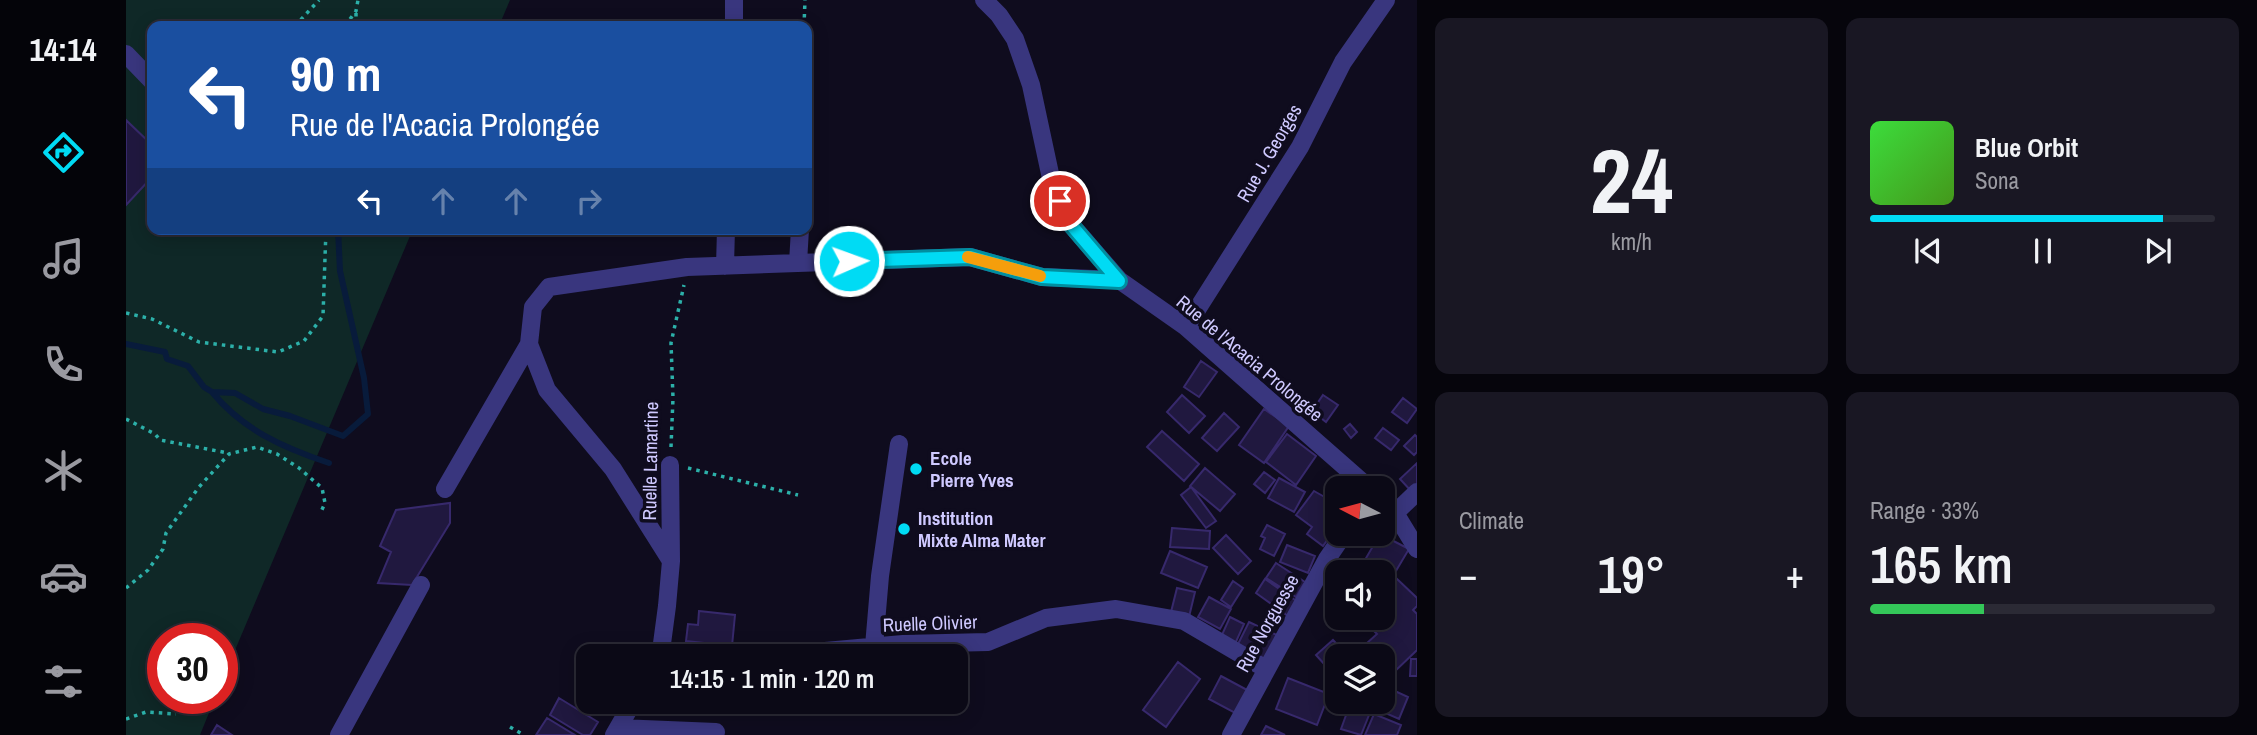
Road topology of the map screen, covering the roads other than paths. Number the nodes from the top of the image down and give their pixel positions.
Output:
1 (734, 0) edge
2 (984, 0) edge
3 (1386, 0) edge
4 (734, 21) edge
5 (126, 54) edge
6 (147, 76) edge
7 (726, 235) edge
8 (800, 235) edge
9 (798, 263) junction
10 (725, 266) junction
11 (1119, 281) junction
12 (1186, 327) junction
13 (529, 344) junction
14 (899, 444) dead end
15 (670, 465) road end
16 (1355, 476) edge
17 (445, 489) dead end
18 (1417, 492) edge
19 (1395, 504) edge
20 (1395, 516) edge
21 (1335, 546) edge
22 (1417, 549) edge
23 (671, 561) junction
24 (421, 585) dead end
25 (661, 644) edge
26 (874, 644) edge
27 (903, 644) edge
28 (1266, 669) junction
29 (626, 714) edge
30 (617, 731) edge
31 (716, 732) dead end
32 (339, 735) edge
33 (1231, 735) edge

1 - 4 street
2 - 11 street, Rue de l'Acacia Prolongée
3 - 12 street, Rue J. Georges
5 - 6 street
7 - 10 street
8 - 9 street
9 - 10 street
9 - 11 street
10 - 13 street
11 - 12 street, Rue de l'Acacia Prolongée
12 - 16 street, Rue de l'Acacia Prolongée
13 - 17 street
13 - 23 street
14 - 26 street
15 - 23 street, Ruelle Lamartine
18 - 19 street
20 - 22 street
21 - 28 street, Rue Norguesse
23 - 25 street, Ruelle Lamartine
24 - 32 street
27 - 28 street, Ruelle Olivier
28 - 33 street, Rue Norguesse
29 - 30 street
30 - 31 street

